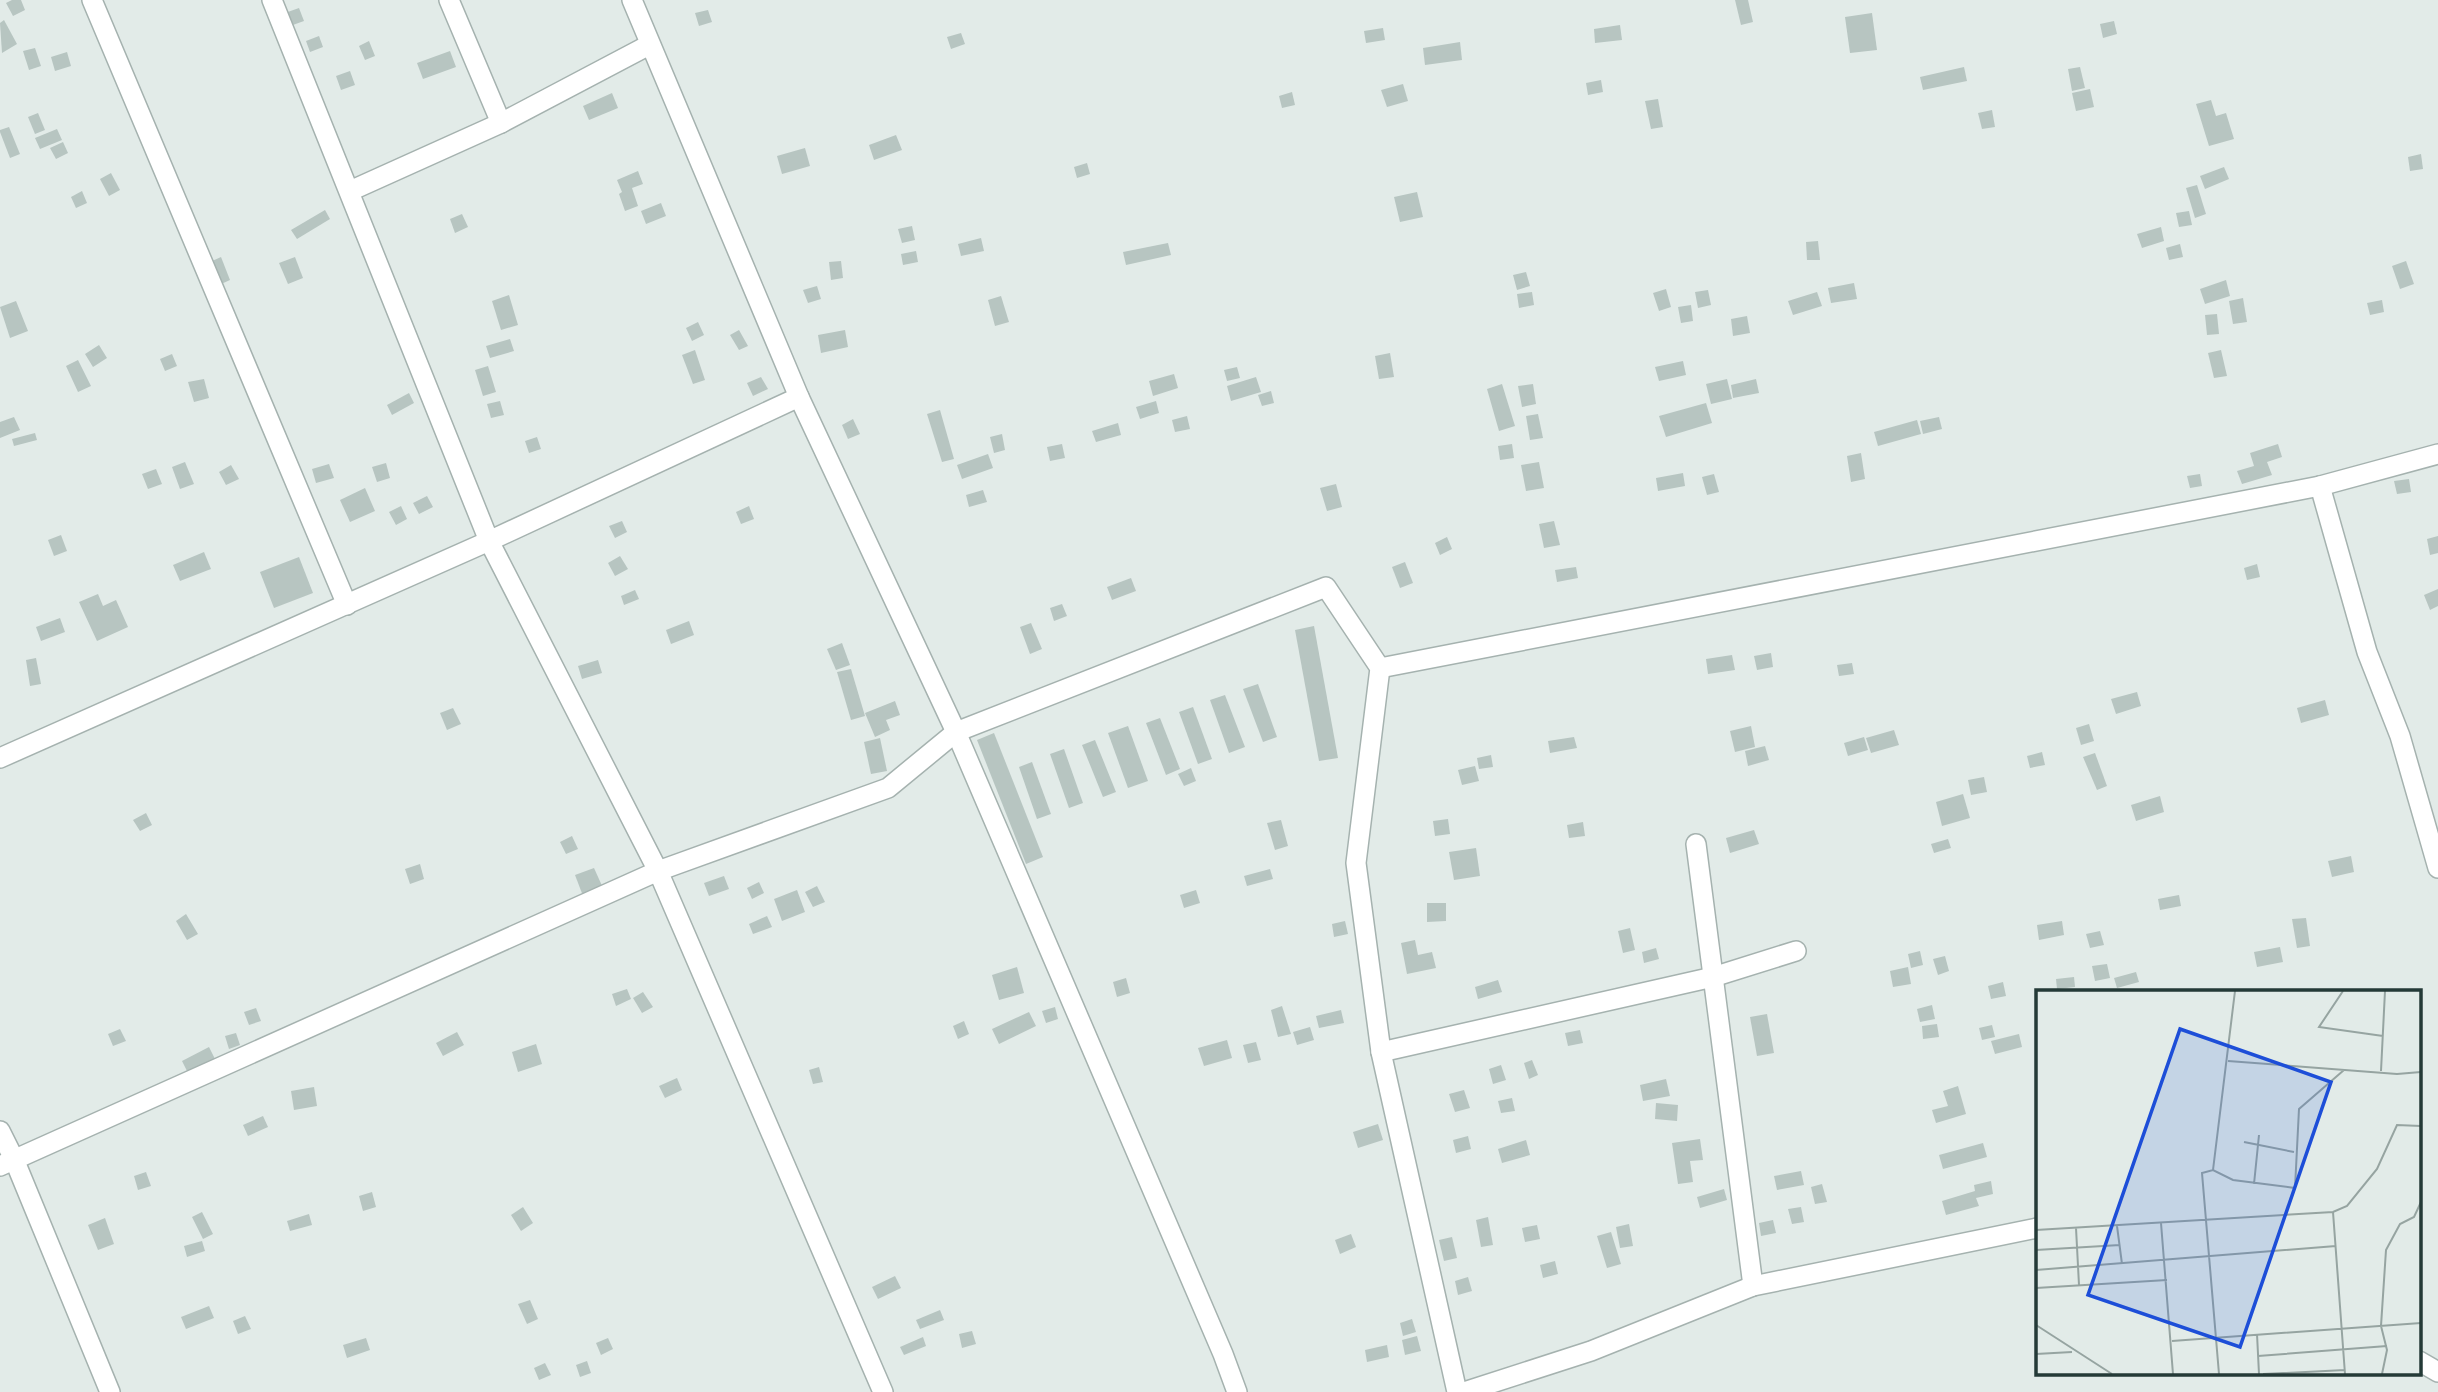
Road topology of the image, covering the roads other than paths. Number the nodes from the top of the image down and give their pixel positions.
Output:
1 (92, 0) edge
2 (272, 0) edge
3 (449, 0) edge
4 (632, 0) edge
5 (649, 45) junction
6 (501, 123) junction
7 (351, 191) junction
8 (799, 397) junction
9 (2438, 454) edge
10 (2320, 486) junction
11 (489, 541) junction
12 (347, 605) junction
13 (1380, 668) junction
14 (956, 732) junction
15 (0, 758) edge
16 (1696, 844) dead end
17 (2438, 868) edge
18 (658, 871) junction
19 (1796, 951) dead end
20 (1713, 977) junction
21 (1381, 1052) junction
22 (0, 1131) edge
23 (7, 1163) edge
24 (2036, 1227) edge
25 (1753, 1286) junction
26 (2420, 1362) edge
27 (2438, 1372) edge
28 (110, 1392) edge
29 (883, 1392) edge
30 (1237, 1392) edge
31 (1457, 1392) edge
32 (1464, 1392) edge

1 - 12 street
2 - 7 street
3 - 6 street
4 - 5 street
5 - 6 street
5 - 8 street
6 - 7 street
7 - 11 street
8 - 11 street
8 - 14 street
9 - 10 street
10 - 13 street
10 - 17 street
11 - 12 street
11 - 18 street
12 - 15 street
13 - 14 street
13 - 21 street
14 - 18 street
14 - 30 street
16 - 20 street
18 - 23 street
18 - 29 street
19 - 20 street
20 - 21 street
20 - 25 street
21 - 31 street
22 - 23 street
23 - 28 street
24 - 25 street
25 - 32 street
26 - 27 street

